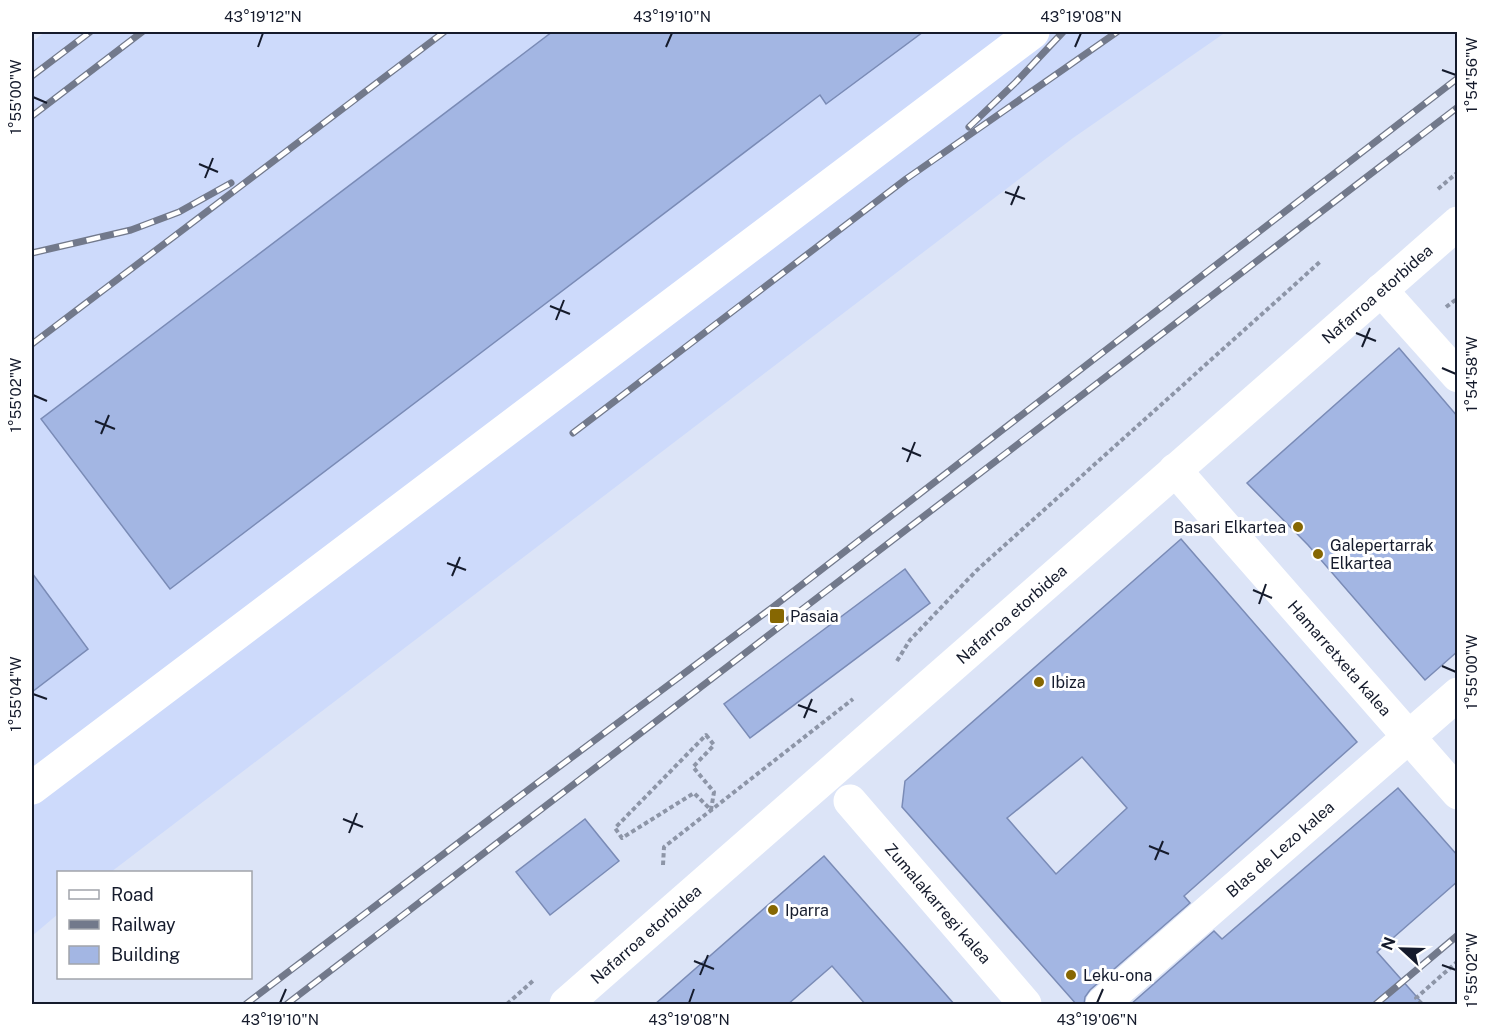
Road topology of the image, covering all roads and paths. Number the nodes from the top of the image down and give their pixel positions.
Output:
1 (1033, 32) edge
2 (1458, 223) edge
3 (1321, 261) dead end
4 (1381, 290) junction
5 (1458, 376) edge
6 (1175, 470) junction
7 (891, 669) dead end
8 (1458, 694) edge
9 (1409, 737) junction
10 (32, 788) edge
11 (714, 792) joint
12 (1458, 793) edge
13 (850, 801) dead end
14 (1458, 961) edge
15 (566, 1005) edge
16 (1025, 1005) edge
17 (1102, 1005) edge
18 (1422, 1005) edge

1 - 10 street
2 - 4 street, Nafarroa etorbidea
3 - 7 path
4 - 5 street
4 - 6 street, Nafarroa etorbidea
6 - 9 street, Hamarretxeta kalea
6 - 15 street, Nafarroa etorbidea
8 - 9 street, Blas de Lezo kalea
9 - 12 street, Hamarretxeta kalea
9 - 17 street, Blas de Lezo kalea
11 - 11 path
13 - 16 street, Zumalakarregi kalea
14 - 18 path

